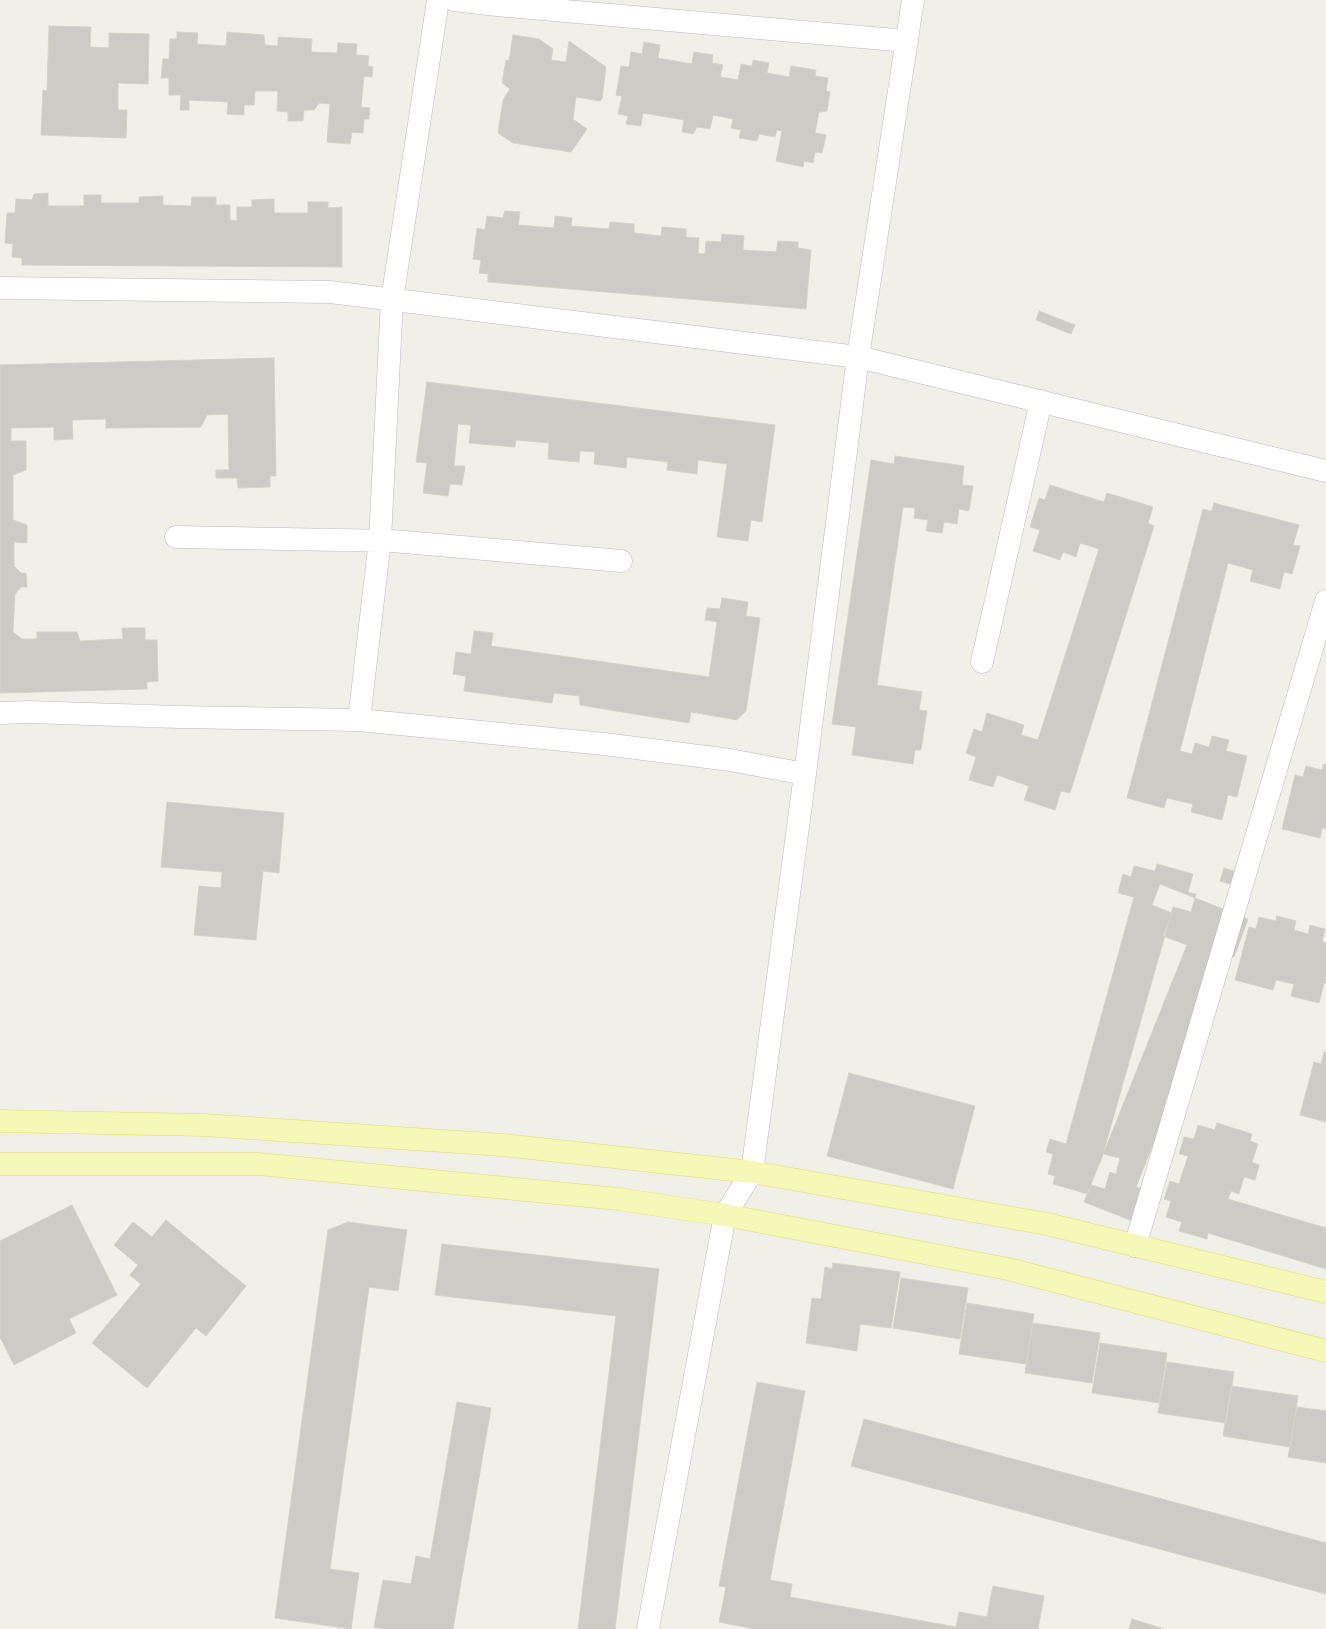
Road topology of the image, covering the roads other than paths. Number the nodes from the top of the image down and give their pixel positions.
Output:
1 (438, 0) edge
2 (454, 0) edge
3 (913, 0) edge
4 (907, 41) junction
5 (0, 288) edge
6 (392, 300) junction
7 (858, 357) junction
8 (1041, 401) junction
9 (1326, 470) edge
10 (176, 537) dead end
11 (380, 540) junction
12 (621, 561) dead end
13 (1326, 601) edge
14 (982, 662) dead end
15 (0, 712) edge
16 (359, 720) junction
17 (805, 774) junction
18 (0, 1121) edge
19 (0, 1164) edge
20 (752, 1172) junction
21 (725, 1216) junction
22 (1135, 1246) junction
23 (1326, 1292) edge
24 (1326, 1351) edge
25 (648, 1629) edge

1 - 6 street
2 - 4 street
3 - 4 street
4 - 7 street
5 - 6 street
6 - 7 street
6 - 11 street
7 - 8 street
7 - 17 street
8 - 9 street
8 - 14 street
10 - 11 street
11 - 12 street
11 - 16 street
13 - 22 street
15 - 16 street
16 - 17 street
17 - 20 street
18 - 20 main road
19 - 21 main road
20 - 21 street
20 - 22 main road
21 - 24 main road
21 - 25 street
22 - 23 main road

